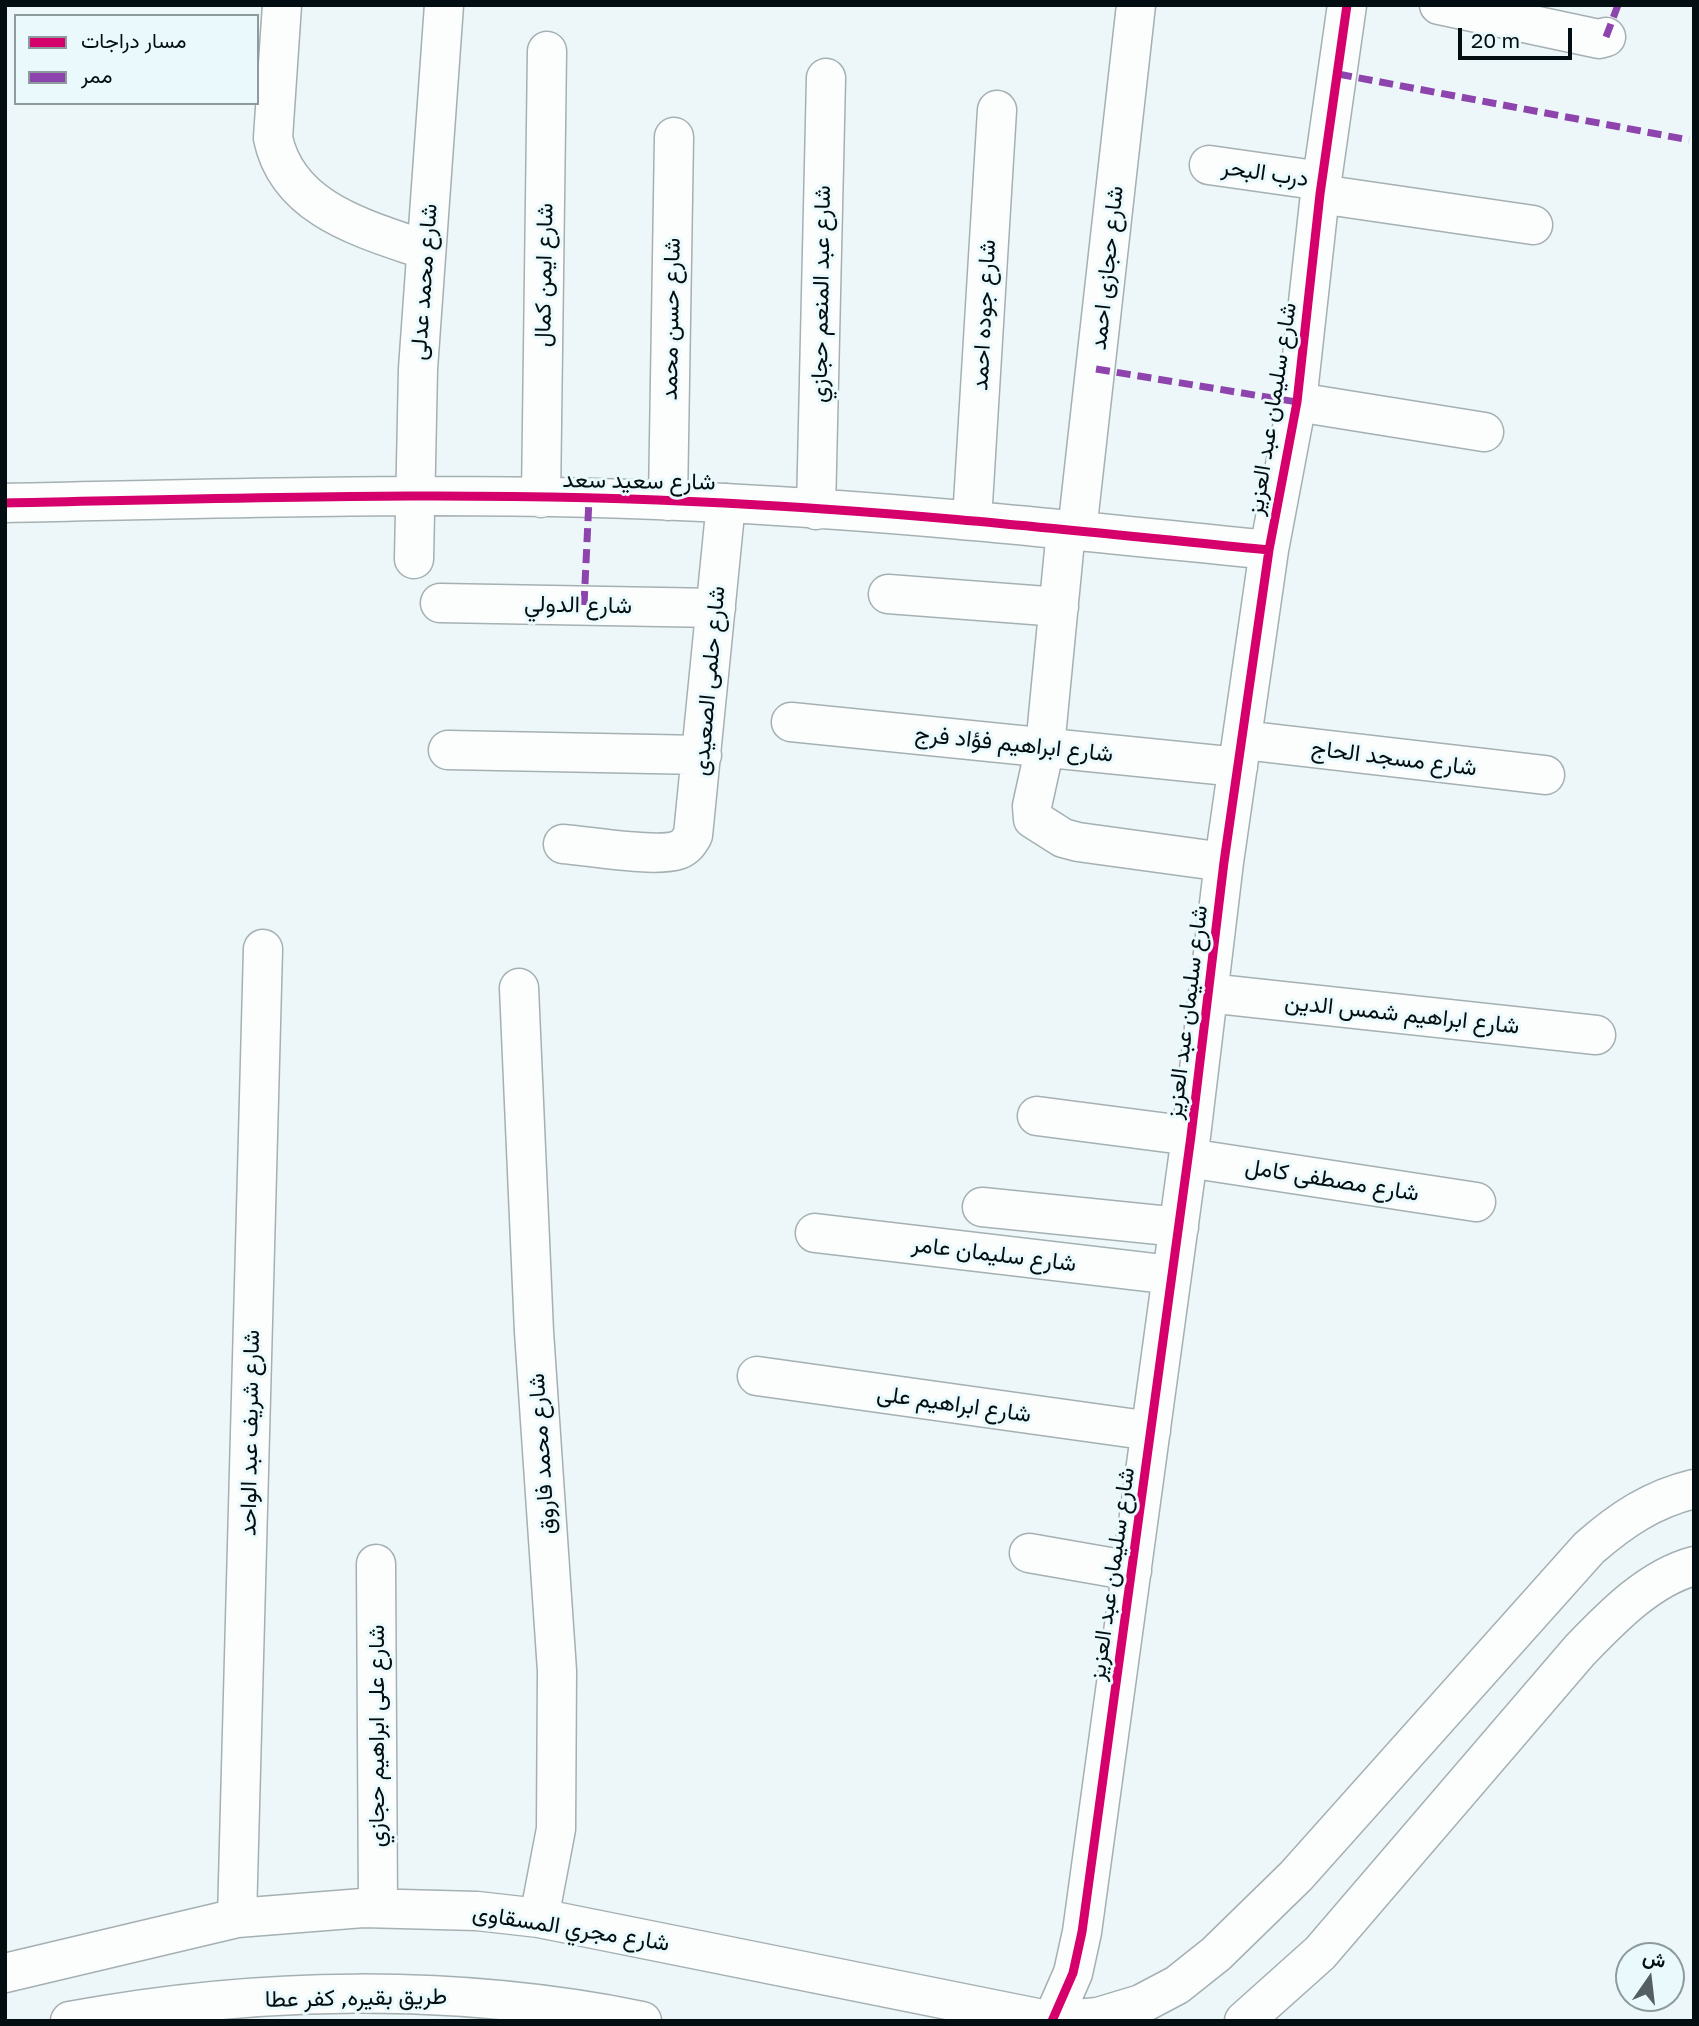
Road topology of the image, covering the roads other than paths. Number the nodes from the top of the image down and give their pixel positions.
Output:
1 (282, 5) edge
2 (444, 5) edge
3 (1136, 5) edge
4 (1347, 5) edge
5 (1439, 5) edge
6 (1606, 37) dead end
7 (547, 51) dead end
8 (826, 78) dead end
9 (996, 110) dead end
10 (674, 137) dead end
11 (1209, 165) dead end
12 (1320, 187) junction
13 (1533, 225) dead end
14 (425, 250) junction
15 (1297, 402) junction
16 (1484, 432) dead end
17 (413, 495) junction
18 (541, 498) junction
19 (668, 501) junction
20 (5, 503) edge
21 (726, 503) junction
22 (816, 510) junction
23 (972, 520) junction
24 (1071, 531) junction
25 (1269, 550) junction
26 (414, 559) dead end
27 (888, 594) dead end
28 (440, 603) dead end
29 (1059, 607) junction
30 (716, 608) junction
31 (790, 722) dead end
32 (1045, 747) junction
33 (447, 750) dead end
34 (1240, 753) junction
35 (702, 755) junction
36 (1545, 775) dead end
37 (563, 844) dead end
38 (1224, 862) junction
39 (262, 949) dead end
40 (519, 988) dead end
41 (1208, 993) junction
42 (1597, 1035) dead end
43 (1037, 1116) dead end
44 (1190, 1147) junction
45 (1476, 1202) dead end
46 (982, 1207) dead end
47 (1179, 1227) junction
48 (815, 1233) dead end
49 (1172, 1275) junction
50 (757, 1376) dead end
51 (1151, 1431) junction
52 (1694, 1489) edge
53 (1029, 1553) dead end
54 (376, 1564) dead end
55 (1694, 1566) edge
56 (1132, 1571) junction
57 (378, 1909) junction
58 (237, 1917) junction
59 (540, 1918) junction
60 (5, 1973) edge
61 (69, 2021) edge
62 (642, 2021) edge
63 (1052, 2021) edge
64 (1244, 2021) edge

1 - 14 street
2 - 14 street, شارع محمد عدلى
3 - 24 street, شارع حجازى احمد
4 - 12 street, شارع سليمان عبد العزيز
5 - 6 street
7 - 18 street, شارع ايمن كمال
8 - 22 street, شارع عبد المنعم حجازي
9 - 23 street, شارع جوده احمد
10 - 19 street, شارع حسن محمد
11 - 12 street, درب البحر
12 - 13 street, درب البحر
12 - 15 street, شارع سليمان عبد العزيز
14 - 17 street, شارع محمد عدلى
15 - 16 street
15 - 25 street, شارع سليمان عبد العزيز
17 - 18 street, شارع سعيد سعد
17 - 20 street, شارع سعيد سعد
17 - 26 street, شارع محمد عدلى
18 - 19 street, شارع سعيد سعد
19 - 21 street, شارع سعيد سعد
21 - 22 street, شارع سعيد سعد
21 - 30 street, شارع حلمى الصعيدى
22 - 23 street, شارع سعيد سعد
23 - 24 street, شارع سعيد سعد
24 - 25 street, شارع سعيد سعد
24 - 29 street, شارع حجازى احمد
25 - 34 street, شارع سليمان عبد العزيز
27 - 29 street
28 - 30 street, شارع الدولي
29 - 32 street, شارع حجازى احمد
30 - 35 street, شارع حلمى الصعيدى
31 - 32 street, شارع ابراهيم فؤاد فرج
32 - 34 street, شارع ابراهيم فؤاد فرج
32 - 38 street, شارع حجازى احمد
33 - 35 street
34 - 36 street, شارع مسجد الحاج
34 - 38 street, شارع سليمان عبد العزيز
35 - 37 street, شارع حلمى الصعيدى
38 - 41 street, شارع سليمان عبد العزيز
39 - 58 street, شارع شريف عبد الواحد
40 - 59 street, شارع محمد فاروق
41 - 42 street, شارع ابراهيم شمس الدين
41 - 44 street, شارع سليمان عبد العزيز
43 - 44 street, شارع مصطفى كامل
44 - 45 street, شارع مصطفى كامل
44 - 47 street, شارع سليمان عبد العزيز
46 - 47 street
47 - 49 street, شارع سليمان عبد العزيز
48 - 49 street, شارع سليمان عامر
49 - 51 street, شارع سليمان عبد العزيز
50 - 51 street, شارع ابراهيم على
51 - 56 street, شارع سليمان عبد العزيز
52 - 63 street, شارع مجري المسقاوى
53 - 56 street
54 - 57 street, شارع على ابراهيم حجازي
55 - 64 street
56 - 63 street, شارع سليمان عبد العزيز
57 - 58 street, شارع مجري المسقاوى
57 - 59 street, شارع مجري المسقاوى
58 - 60 street, شارع مجري المسقاوى
59 - 63 street, شارع مجري المسقاوى
61 - 62 street, طريق بقيره, كفر عطا

